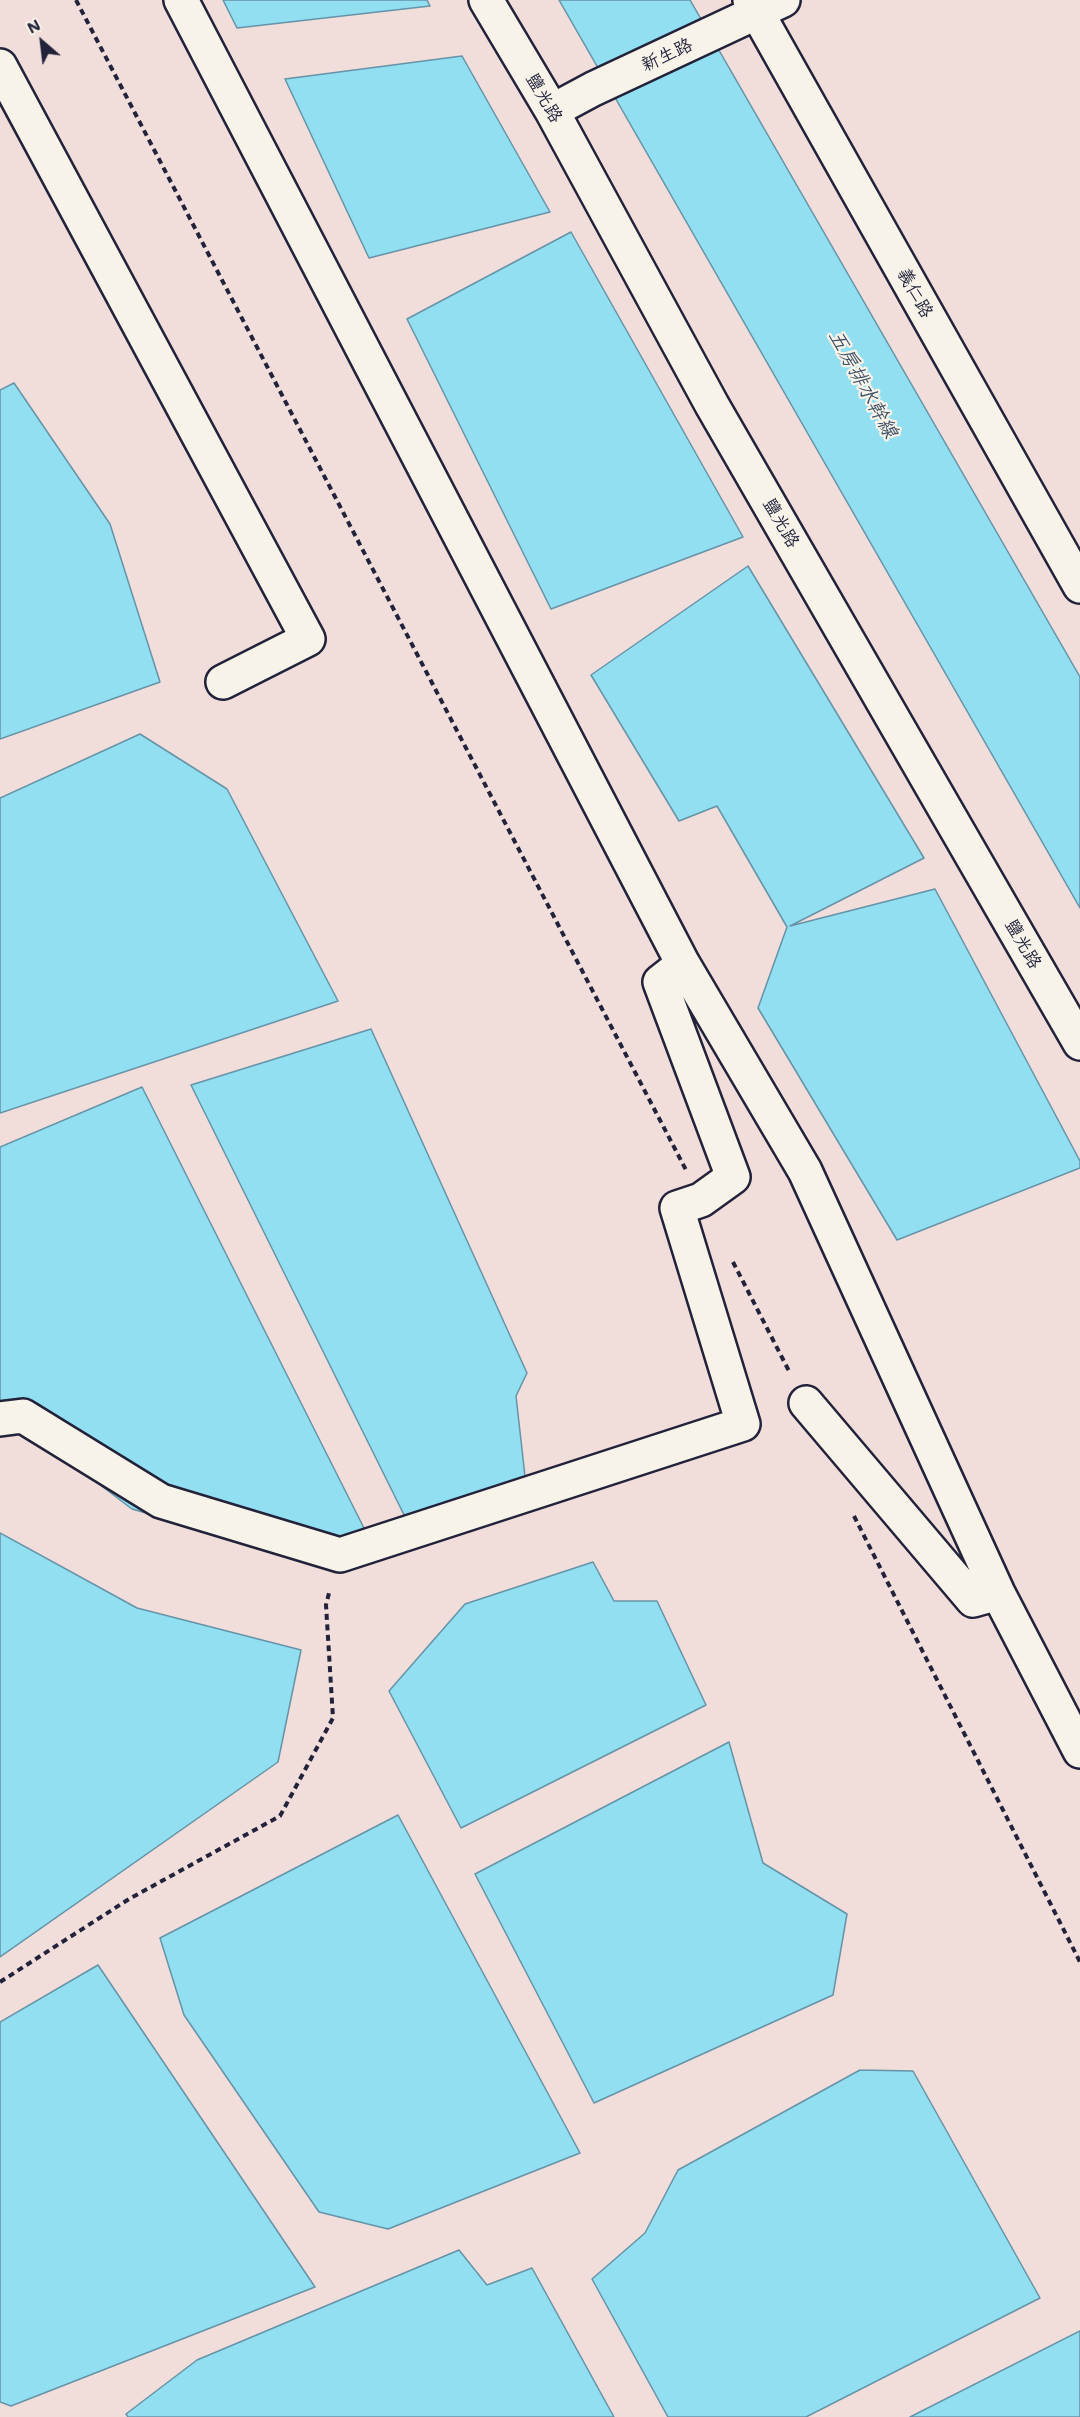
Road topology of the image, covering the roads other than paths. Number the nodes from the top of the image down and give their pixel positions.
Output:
1 (181, 0) edge
2 (486, 0) edge
3 (763, 4) edge
4 (0, 66) edge
5 (552, 111) junction
6 (1080, 586) edge
7 (224, 682) dead end
8 (683, 964) junction
9 (1080, 1042) edge
10 (806, 1403) dead end
11 (0, 1419) edge
12 (998, 1593) junction
13 (1080, 1751) edge

1 - 8 street
2 - 5 street, 鹽光路
3 - 5 street, 新生路
3 - 6 street, 義仁路
4 - 7 street
5 - 9 street, 鹽光路
8 - 11 street
8 - 12 street
10 - 12 street
12 - 13 street

